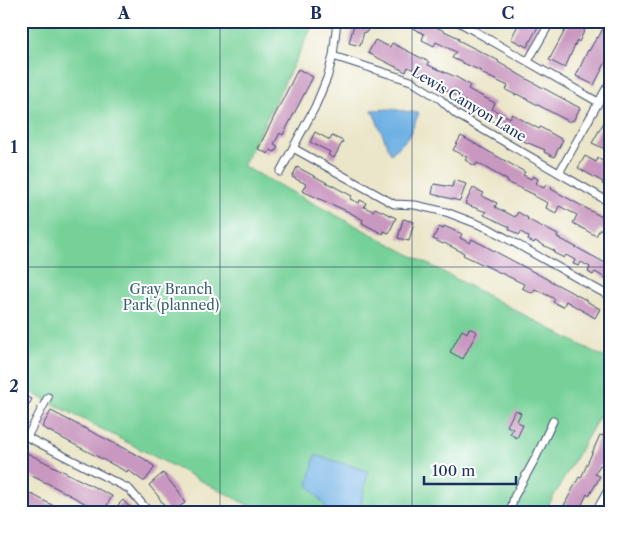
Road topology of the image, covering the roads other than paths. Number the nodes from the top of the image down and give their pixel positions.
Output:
1 (337, 21) edge
2 (551, 21) edge
3 (460, 22) edge
4 (333, 56) junction
5 (528, 62) junction
6 (611, 80) edge
7 (598, 102) junction
8 (293, 148) junction
9 (280, 172) dead end
10 (559, 173) junction
11 (611, 203) edge
12 (611, 297) edge
13 (48, 396) dead end
14 (553, 421) dead end
15 (24, 436) edge
16 (611, 485) edge
17 (150, 513) edge
18 (214, 513) edge
19 (230, 513) edge
20 (510, 513) edge
21 (595, 513) edge

1 - 4 street
2 - 5 street
3 - 5 street
4 - 8 street
4 - 10 street, Lewis Canyon Lane
5 - 7 street
6 - 7 street
7 - 10 street
8 - 9 street
8 - 12 street
10 - 11 street, Lewis Canyon Lane
13 - 15 street
14 - 20 street
15 - 17 street
16 - 21 street
18 - 19 street

